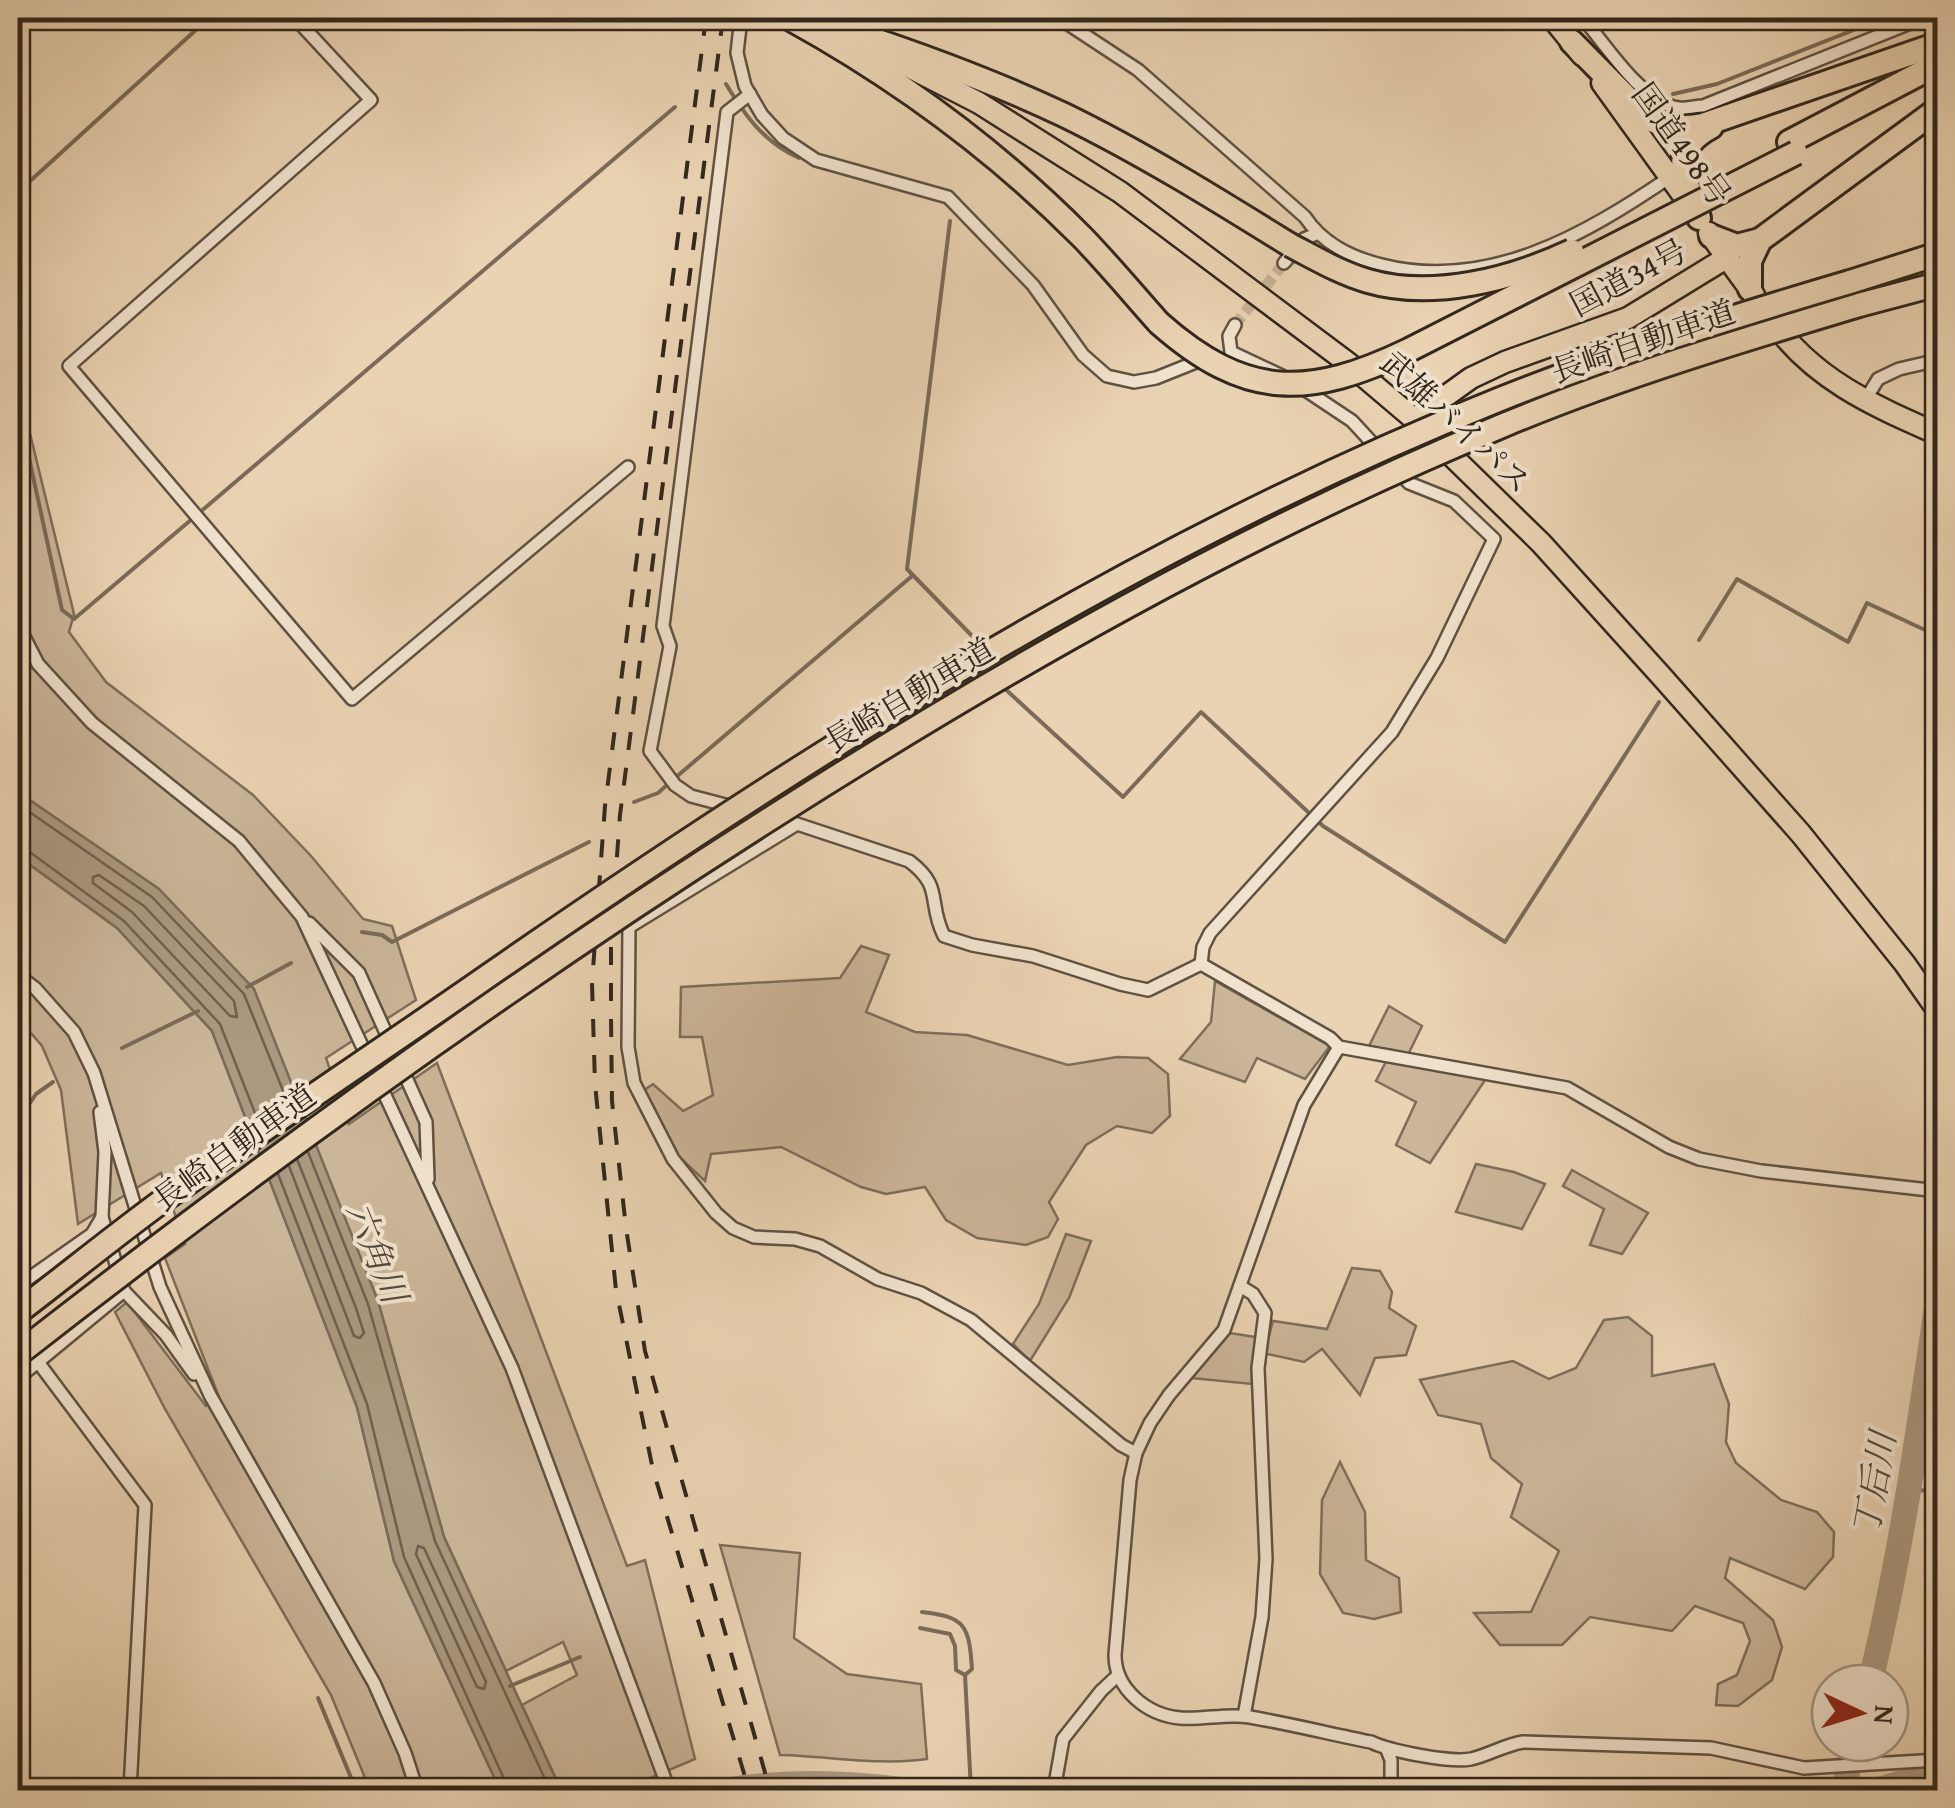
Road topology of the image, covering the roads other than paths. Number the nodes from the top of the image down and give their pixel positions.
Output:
1 (295, 18) edge
2 (741, 18) edge
3 (790, 18) edge
4 (1059, 18) edge
5 (1583, 18) edge
6 (1923, 18) edge
7 (818, 25) edge
8 (1565, 26) edge
9 (1938, 44) edge
10 (1938, 64) edge
11 (1938, 81) edge
12 (750, 94) junction
13 (1938, 108) edge
14 (1736, 114) junction
15 (1792, 148) junction
16 (1670, 176) junction
17 (1705, 227) junction
18 (1316, 234) junction
19 (1760, 240) junction
20 (1287, 254) junction
21 (1938, 256) edge
22 (1726, 258) junction
23 (1938, 284) edge
24 (1750, 289) junction
25 (1235, 325) tunnel mouth
26 (1229, 349) junction
27 (1938, 360) edge
28 (1864, 402) junction
29 (1414, 419) junction
30 (1938, 434) edge
31 (628, 467) dead end
32 (18, 626) edge
33 (797, 824) junction
34 (302, 917) junction
35 (1200, 964) junction
36 (18, 975) edge
37 (1938, 1012) edge
38 (1339, 1047) junction
39 (94, 1073) junction
40 (428, 1186) junction
41 (1937, 1192) edge
42 (102, 1217) junction
43 (18, 1286) edge
44 (1240, 1286) junction
45 (124, 1291) junction
46 (18, 1312) edge
47 (28, 1358) edge
48 (18, 1378) edge
49 (210, 1395) junction
50 (1136, 1453) junction
51 (1118, 1676) junction
52 (1244, 1716) junction
53 (1387, 1750) junction
54 (1938, 1760) edge
55 (668, 1788) edge
56 (1054, 1788) edge
57 (130, 1790) edge
58 (418, 1790) edge
59 (1391, 1790) edge

1 - 31 street
2 - 12 street
3 - 7 highway
4 - 18 street
5 - 6 street
7 - 15 highway, bridge
7 - 20 highway
7 - 29 highway, 武雄バイパス
8 - 14 highway
8 - 16 highway, 国道498号
9 - 14 highway
10 - 15 highway
11 - 15 highway
12 - 26 street
12 - 33 street
13 - 19 highway
14 - 17 highway
15 - 20 highway, bridge
16 - 17 highway, 国道498号
16 - 18 street
17 - 19 highway
17 - 22 highway, 国道498号
18 - 20 street
19 - 24 highway
21 - 46 highway, 長崎自動車道, bridge
22 - 24 highway, 国道34号
22 - 29 highway, 国道34号
23 - 47 highway, 長崎自動車道, bridge
24 - 28 highway, 国道34号
25 - 26 street
26 - 35 street
27 - 28 street
28 - 30 highway, 国道34号
29 - 37 highway, 武雄バイパス
32 - 34 street
33 - 35 street
33 - 50 street
34 - 40 street
34 - 40 street
35 - 38 street
36 - 39 street
38 - 41 street
38 - 44 street
39 - 42 street
39 - 49 street
40 - 55 street
42 - 43 street
42 - 45 street
44 - 50 street
44 - 52 street
45 - 47 street
45 - 49 street
47 - 48 street
47 - 57 street
49 - 58 street
50 - 51 street
51 - 52 street
51 - 56 street
52 - 53 street
53 - 54 street
53 - 59 street

